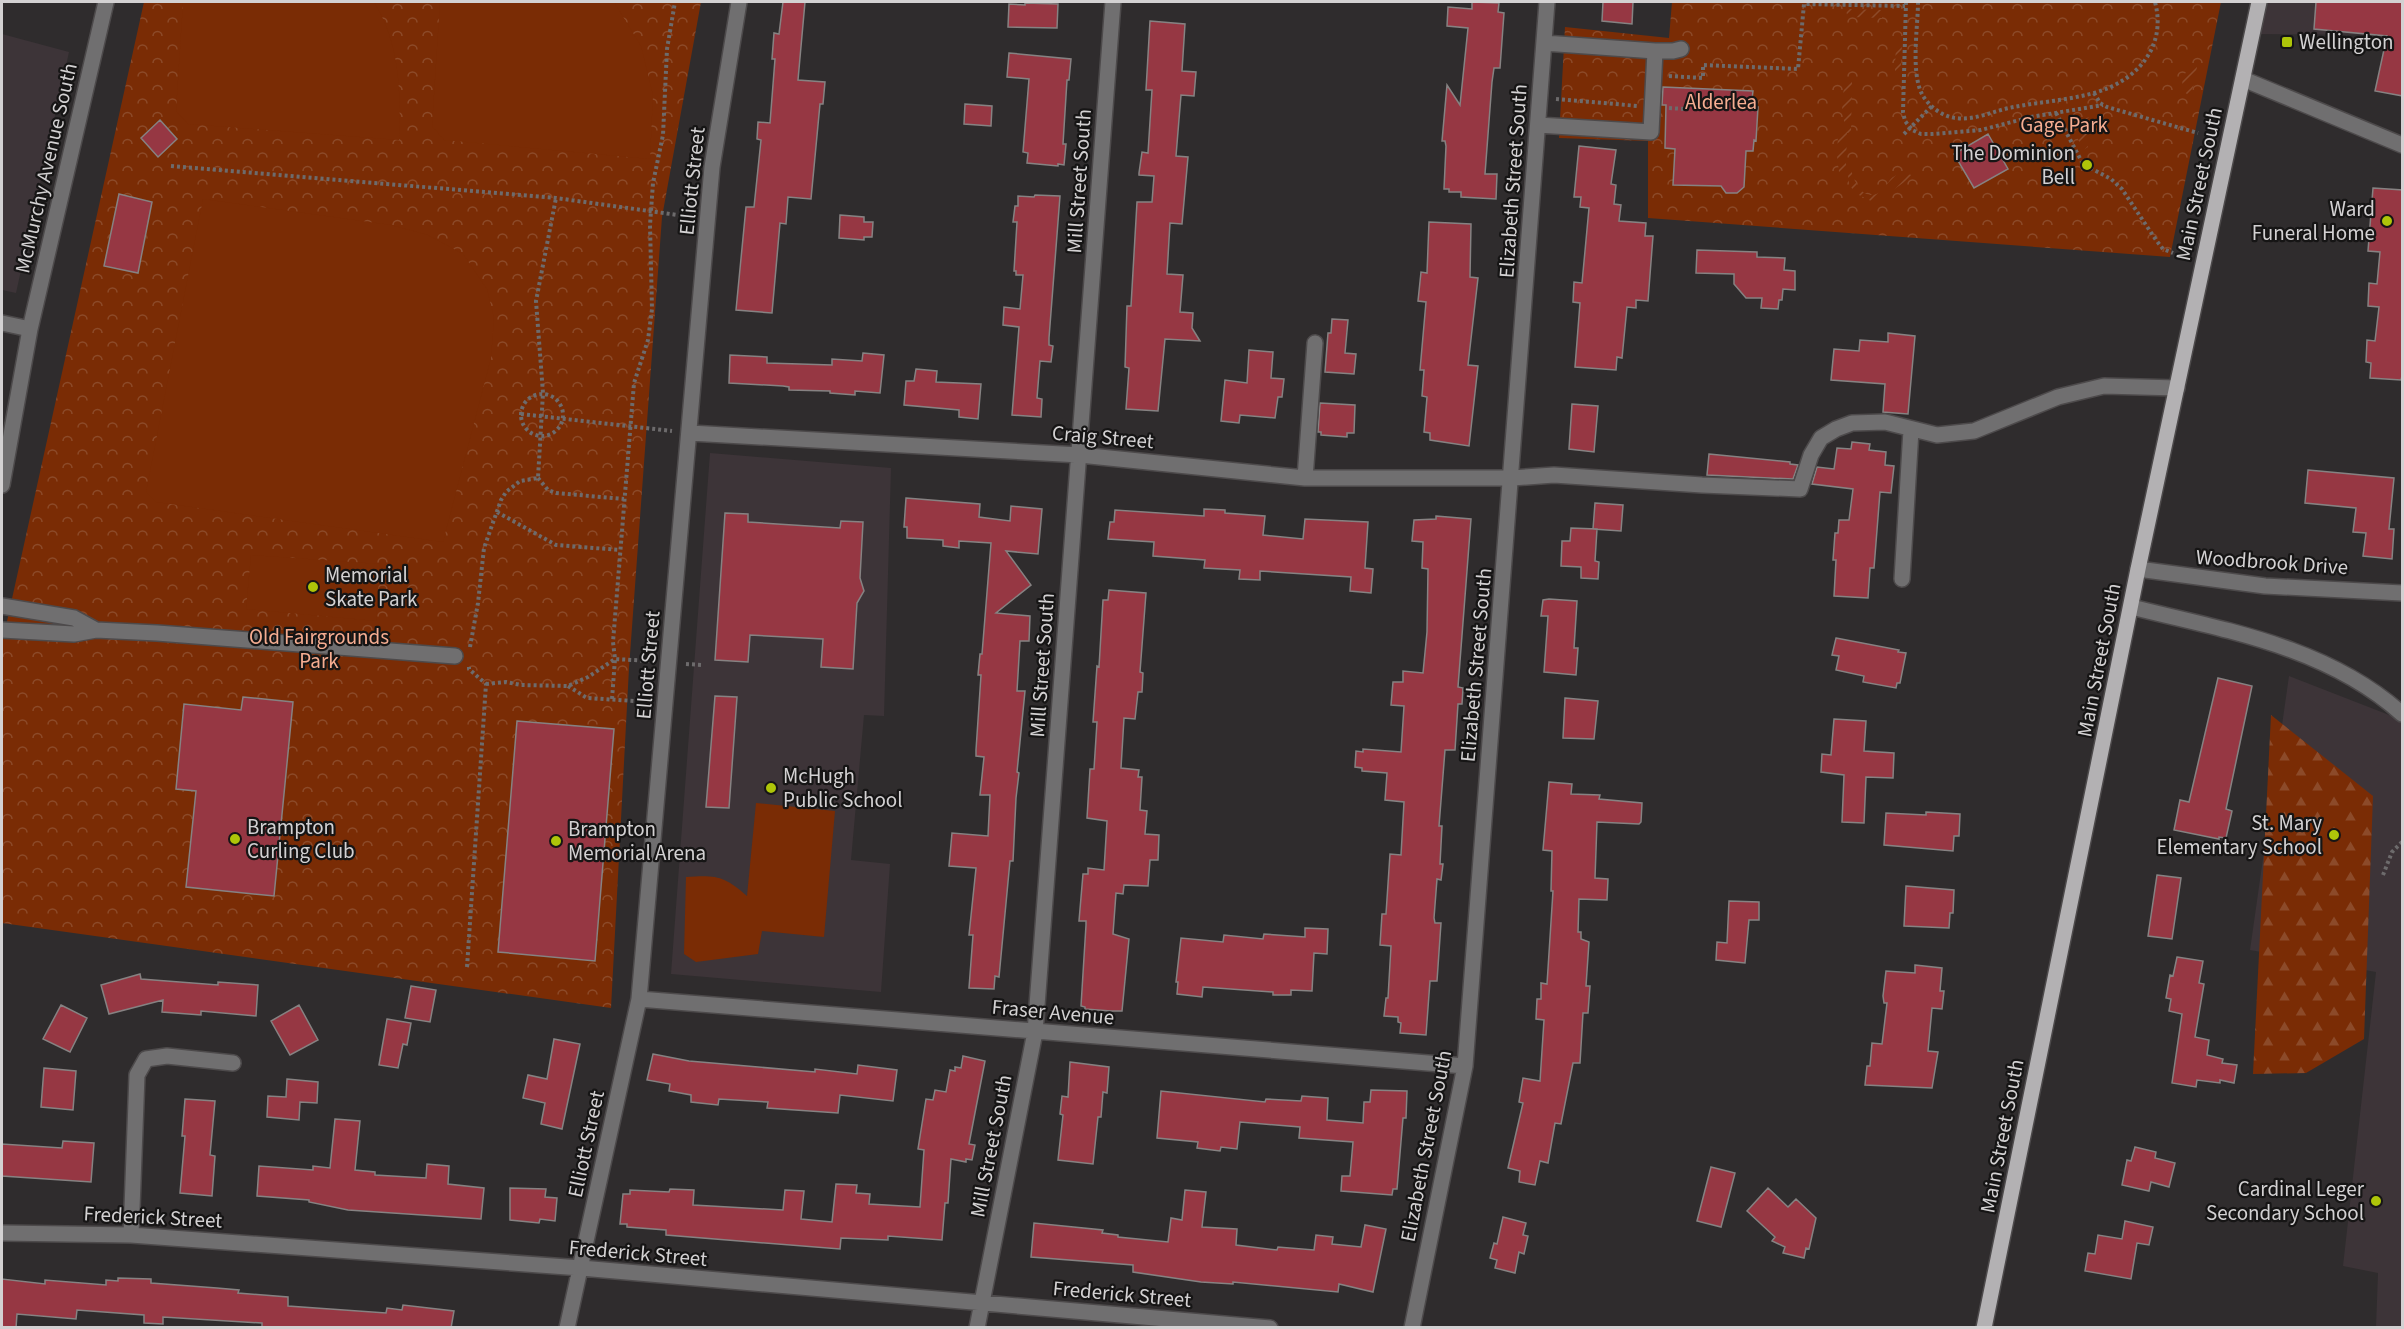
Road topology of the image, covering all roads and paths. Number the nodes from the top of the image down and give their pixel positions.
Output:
1 (106, 2) edge
2 (675, 2) edge
3 (739, 2) edge
4 (1113, 2) edge
5 (1547, 2) edge
6 (1918, 2) edge
7 (2155, 2) edge
8 (2259, 2) edge
9 (1905, 4) edge
10 (1544, 43) junction
11 (1681, 49) dead end
12 (1655, 51) junction
13 (1654, 76) junction
14 (2243, 79) junction
15 (2094, 93) junction
16 (1540, 96) junction
17 (2103, 105) junction
18 (1932, 106) junction
19 (1652, 107) junction
20 (1684, 109) dead end
21 (2056, 113) junction
22 (1538, 125) junction
23 (1910, 128) junction
24 (2198, 133) dead end
25 (1904, 134) dead end
26 (2403, 145) edge
27 (171, 166) dead end
28 (556, 198) junction
29 (652, 211) junction
30 (708, 219) junction
31 (2173, 253) dead end
32 (2, 323) edge
33 (30, 329) junction
34 (1315, 343) dead end
35 (2177, 388) junction
36 (543, 393) junction
37 (521, 414) junction
38 (543, 416) junction
39 (563, 419) junction
40 (629, 426) junction
41 (1911, 430) junction
42 (6, 433) edge
43 (690, 433) junction
44 (541, 436) junction
45 (1080, 455) junction
46 (538, 478) junction
47 (1305, 478) junction
48 (1512, 478) junction
49 (2, 485) edge
50 (624, 499) junction
51 (497, 512) junction
52 (620, 550) junction
53 (2138, 569) junction
54 (1902, 579) dead end
55 (2403, 593) edge
56 (2, 606) edge
57 (2131, 607) junction
58 (2, 630) edge
59 (96, 630) junction
60 (465, 656) junction
61 (615, 659) junction
62 (669, 662) junction
63 (703, 665) dead end
64 (486, 684) junction
65 (568, 686) junction
66 (612, 699) junction
67 (666, 703) junction
68 (2403, 714) edge
69 (2403, 842) edge
70 (2383, 875) dead end
71 (467, 967) dead end
72 (639, 999) junction
73 (1035, 1032) junction
74 (233, 1063) dead end
75 (1465, 1066) junction
76 (2, 1233) edge
77 (131, 1235) junction
78 (581, 1268) junction
79 (982, 1304) junction
80 (567, 1328) edge
81 (977, 1328) edge
82 (1270, 1328) edge
83 (1412, 1328) edge
84 (1984, 1328) edge

1 - 33 street, McMurchy Avenue South
2 - 29 path
3 - 30 street, Elliott Street
4 - 45 street, Mill Street South
5 - 10 street, Elizabeth Street South
6 - 18 path
7 - 15 path
8 - 14 main road, Main Street South
9 - 13 path
9 - 23 path
10 - 12 street
10 - 16 street, Elizabeth Street South
11 - 12 street
12 - 13 street
13 - 19 street
14 - 26 street
14 - 35 main road, Main Street South
15 - 17 path
15 - 18 path
16 - 19 path
16 - 22 street, Elizabeth Street South
17 - 21 path
17 - 24 path
18 - 23 path
19 - 20 path
19 - 22 street
21 - 23 path
21 - 31 path
22 - 48 street, Elizabeth Street South
23 - 25 path
27 - 28 path
28 - 29 path
28 - 36 path
29 - 30 path
29 - 40 path
30 - 43 street, Elliott Street
32 - 33 street
33 - 42 street, McMurchy Avenue South
34 - 47 street
35 - 41 street
35 - 53 main road, Main Street South
36 - 37 path
36 - 38 path
36 - 39 path
37 - 38 path
37 - 44 path
38 - 39 path
38 - 44 path
39 - 40 path
39 - 44 path
40 - 43 path
40 - 50 path
41 - 48 street, Craig Street
41 - 54 street
42 - 49 street, McMurchy Avenue South
43 - 45 street, Craig Street
43 - 62 street, Elliott Street
44 - 46 path
45 - 47 street, Craig Street
45 - 73 street, Mill Street South
46 - 50 path
46 - 51 path
47 - 48 street, Craig Street
48 - 75 street, Elizabeth Street South
50 - 52 path
51 - 52 path
51 - 60 path
52 - 61 path
53 - 55 street, Woodbrook Drive
53 - 57 main road, Main Street South
56 - 59 street
57 - 68 street
57 - 84 main road, Main Street South
58 - 59 street
59 - 60 street
60 - 64 path
61 - 62 path
61 - 65 path
61 - 66 path
62 - 63 path
62 - 67 street, Elliott Street
64 - 65 path
64 - 71 path
65 - 66 path
66 - 67 path
67 - 72 street, Elliott Street
69 - 70 path
72 - 73 street, Fraser Avenue
72 - 78 street, Elliott Street
73 - 75 street, Fraser Avenue
73 - 79 street, Mill Street South
74 - 77 street
75 - 83 street, Elizabeth Street South
76 - 77 street, Frederick Street
77 - 78 street, Frederick Street
78 - 79 street, Frederick Street
78 - 80 street, Elliott Street
79 - 81 street, Mill Street South
79 - 82 street, Frederick Street

